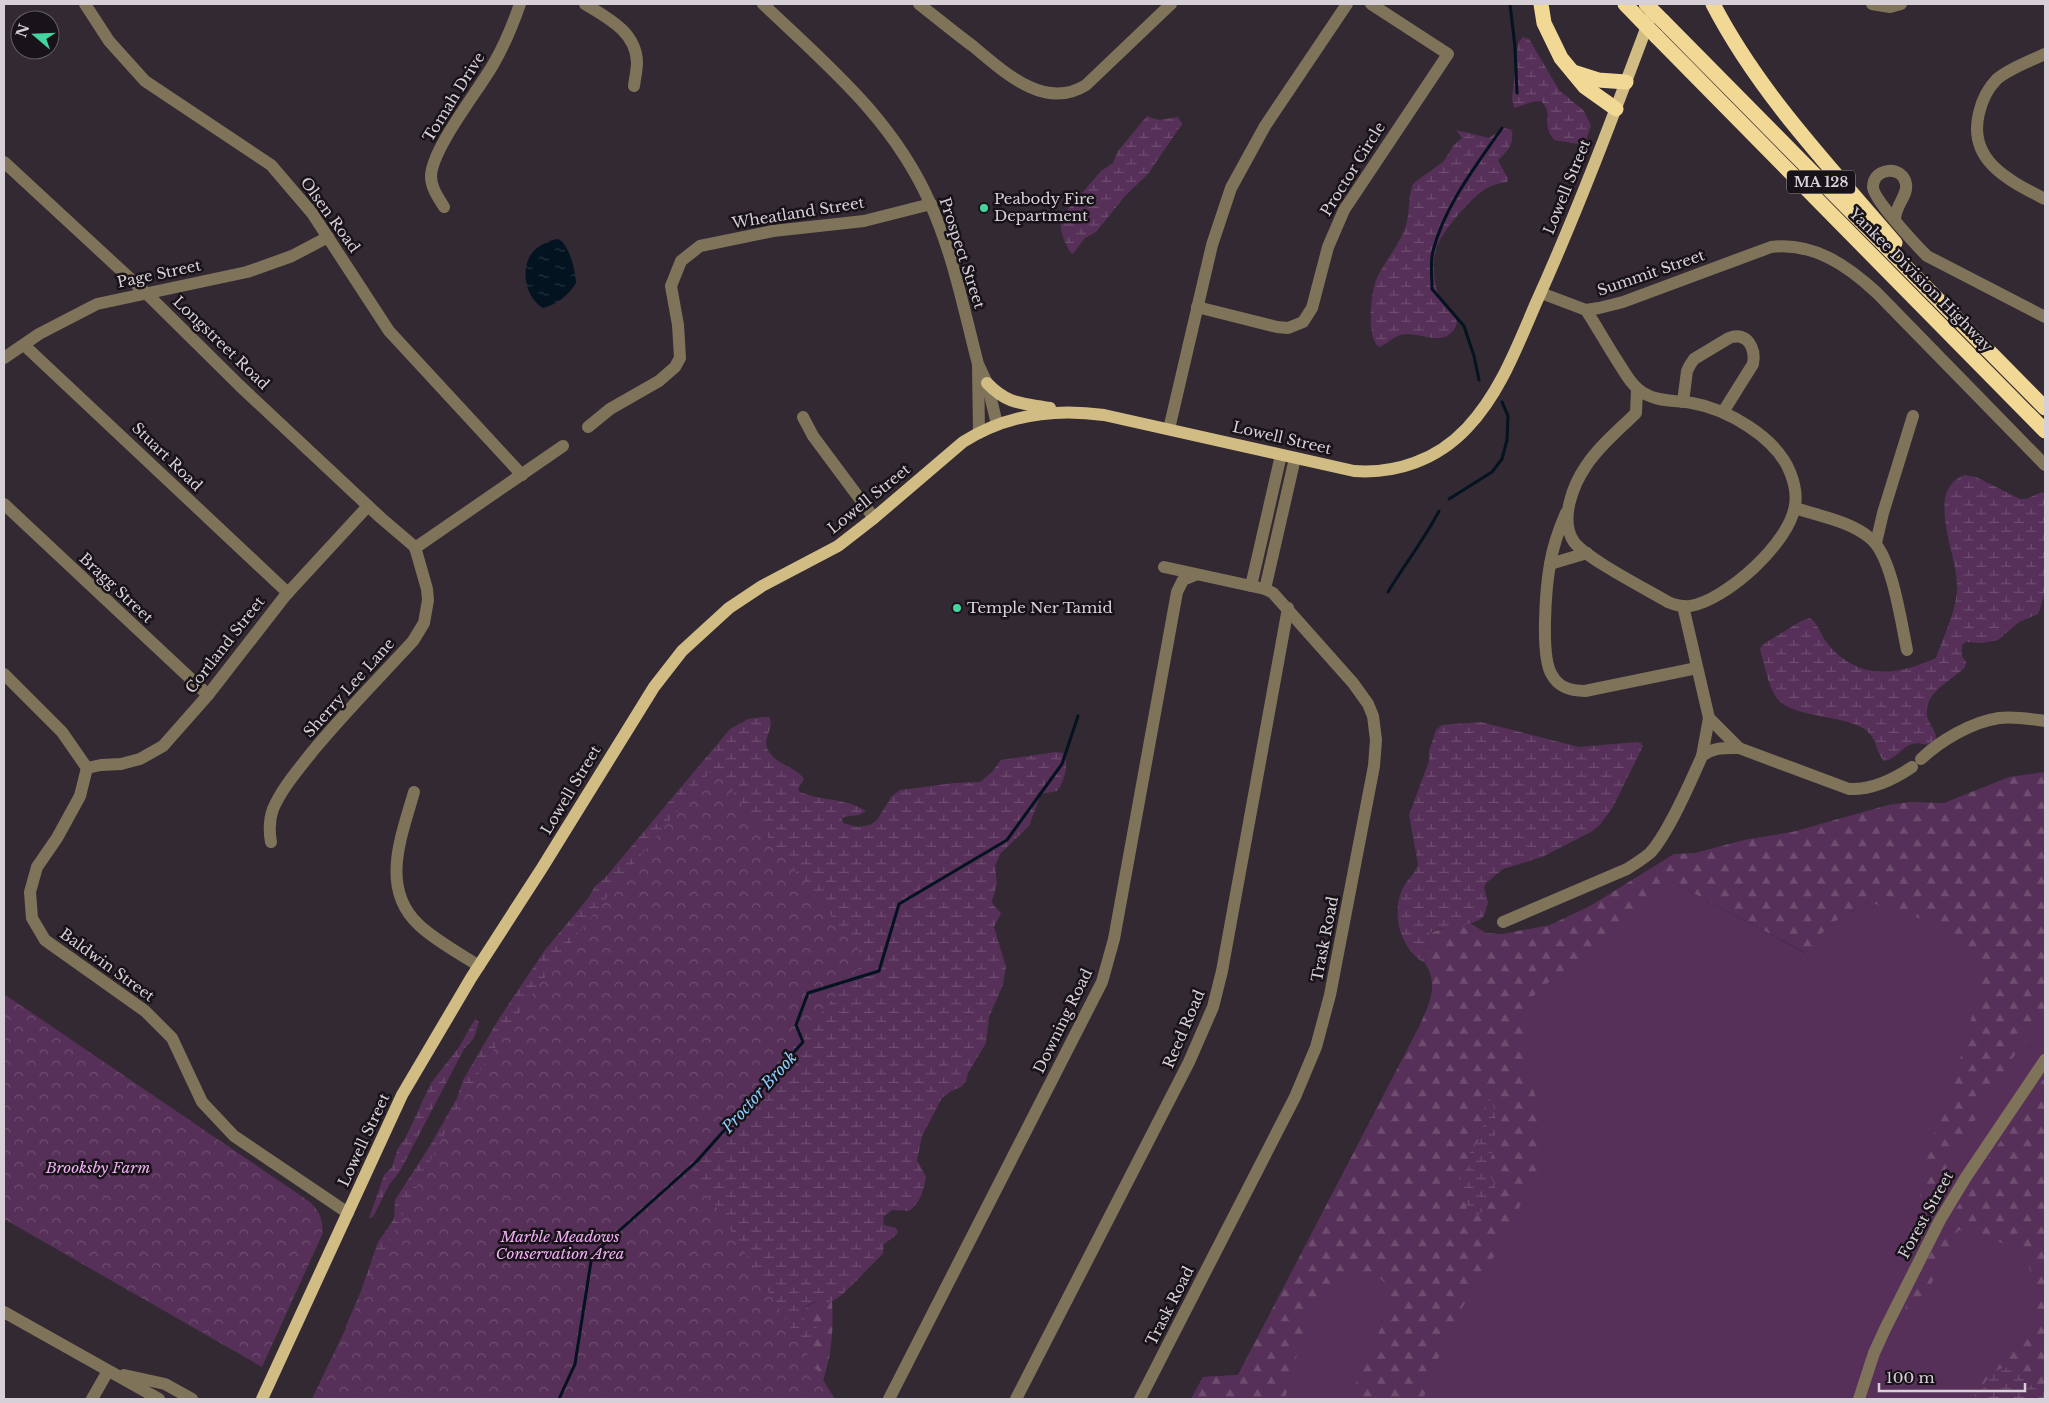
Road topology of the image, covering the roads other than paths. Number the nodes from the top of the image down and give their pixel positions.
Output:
1 (85, 4) edge
2 (520, 4) edge
3 (586, 4) edge
4 (763, 4) edge
5 (919, 4) edge
6 (1171, 4) edge
7 (1347, 4) edge
8 (1371, 4) edge
9 (1541, 4) edge
10 (1625, 4) edge
11 (1646, 4) edge
12 (1655, 4) edge
13 (1712, 4) edge
14 (1872, 4) edge
15 (1902, 4) edge
16 (2045, 54) edge
17 (1573, 72) junction
18 (1626, 82) junction
19 (634, 86) dead end
20 (1616, 109) junction
21 (4, 164) edge
22 (2045, 199) edge
23 (931, 204) junction
24 (444, 207) dead end
25 (1895, 220) dead end
26 (328, 237) junction
27 (1541, 293) junction
28 (146, 294) junction
29 (1197, 308) junction
30 (1586, 310) junction
31 (2045, 317) edge
32 (1981, 342) junction
33 (24, 345) junction
34 (4, 358) edge
35 (978, 364) junction
36 (987, 383) junction
37 (1637, 389) junction
38 (1662, 400) junction
39 (1683, 402) junction
40 (2045, 408) edge
41 (1064, 411) junction
42 (1723, 412) junction
43 (1636, 413) junction
44 (1913, 416) dead end
45 (803, 417) dead end
46 (997, 424) junction
47 (588, 427) dead end
48 (1169, 429) junction
49 (979, 432) junction
50 (2045, 432) edge
51 (563, 446) dead end
52 (1281, 455) junction
53 (1295, 458) junction
54 (2045, 465) edge
55 (522, 475) junction
56 (4, 504) edge
57 (1569, 504) junction
58 (368, 506) junction
59 (1795, 508) junction
60 (1883, 513) junction
61 (874, 518) junction
62 (1858, 531) junction
63 (1876, 543) junction
64 (415, 548) junction
65 (1587, 554) junction
66 (1550, 564) junction
67 (1164, 567) dead end
68 (1195, 575) junction
69 (1251, 586) junction
70 (1265, 589) junction
71 (288, 593) junction
72 (1683, 606) junction
73 (1288, 608) junction
74 (1907, 650) dead end
75 (1697, 668) junction
76 (4, 674) edge
77 (208, 695) junction
78 (1709, 718) junction
79 (2045, 721) edge
80 (1739, 748) junction
81 (1702, 756) junction
82 (87, 768) junction
83 (414, 792) dead end
84 (270, 842) dead end
85 (1503, 922) dead end
86 (479, 966) junction
87 (2045, 1060) edge
88 (348, 1213) junction
89 (4, 1312) edge
90 (108, 1371) junction
91 (92, 1399) edge
92 (159, 1399) edge
93 (192, 1399) edge
94 (262, 1399) edge
95 (889, 1399) edge
96 (1016, 1399) edge
97 (1140, 1399) edge
98 (1859, 1399) edge

1 - 26 street, Olsen Road
2 - 24 street, Tomah Drive
3 - 19 street
4 - 23 street, Prospect Street
5 - 6 street
7 - 29 street
8 - 29 street, Proctor Circle
9 - 17 highway
10 - 50 highway, Yankee Division Highway / MA 128, bridge
11 - 32 highway, Yankee Division Highway / MA 128, bridge
12 - 18 main road, Lowell Street
13 - 32 highway
14 - 15 street
16 - 22 street
17 - 18 highway
17 - 20 highway
18 - 20 main road, Lowell Street
20 - 27 main road, Lowell Street
21 - 28 street, Longstreet Road
23 - 35 street, Prospect Street
23 - 47 street, Wheatland Street
25 - 31 street
26 - 28 street, Page Street
26 - 55 street, Olsen Road
27 - 30 street, Summit Street
27 - 53 main road, Lowell Street
28 - 33 street, Page Street
28 - 58 street, Longstreet Road
29 - 48 street
30 - 37 street
30 - 54 street, Summit Street
32 - 40 highway, Yankee Division Highway / MA 128
33 - 34 street, Page Street
33 - 71 street, Stuart Road
35 - 36 street, Prospect Street
35 - 49 street, Prospect Street
36 - 41 main road
36 - 46 street, Prospect Street
37 - 38 street
37 - 43 street
38 - 39 street
38 - 43 street
39 - 42 street
39 - 42 street
41 - 46 main road, Lowell Street
41 - 48 main road, Lowell Street
42 - 59 street
43 - 57 street
44 - 60 street
45 - 61 street
46 - 49 main road, Lowell Street
48 - 52 main road, Lowell Street
49 - 61 main road, Lowell Street
51 - 55 street
52 - 53 main road, Lowell Street
52 - 69 street
53 - 70 street
55 - 64 street
56 - 77 street, Bragg Street
57 - 65 street
57 - 66 street
58 - 64 street, Longstreet Road
58 - 71 street, Cortland Street
59 - 62 street
59 - 72 street
60 - 62 street
60 - 63 street
61 - 86 main road, Lowell Street
62 - 63 street
63 - 74 street
64 - 84 street, Sherry Lee Lane
65 - 66 street
65 - 72 street
66 - 75 street
67 - 68 street, Trask Road
68 - 69 street, Trask Road
68 - 95 street, Downing Road
69 - 70 street, Trask Road
70 - 73 street, Trask Road
71 - 77 street, Cortland Street
72 - 75 street
73 - 96 street, Reed Road
73 - 97 street, Trask Road
75 - 78 street
76 - 82 street
77 - 82 street, Cortland Street
78 - 80 street
78 - 81 street
79 - 80 street
80 - 81 street
81 - 85 street
82 - 88 street, Baldwin Street
83 - 86 street
86 - 88 main road, Lowell Street
87 - 98 street, Forest Street
88 - 94 main road, Lowell Street
89 - 90 street
90 - 91 street
90 - 92 street
90 - 93 street

